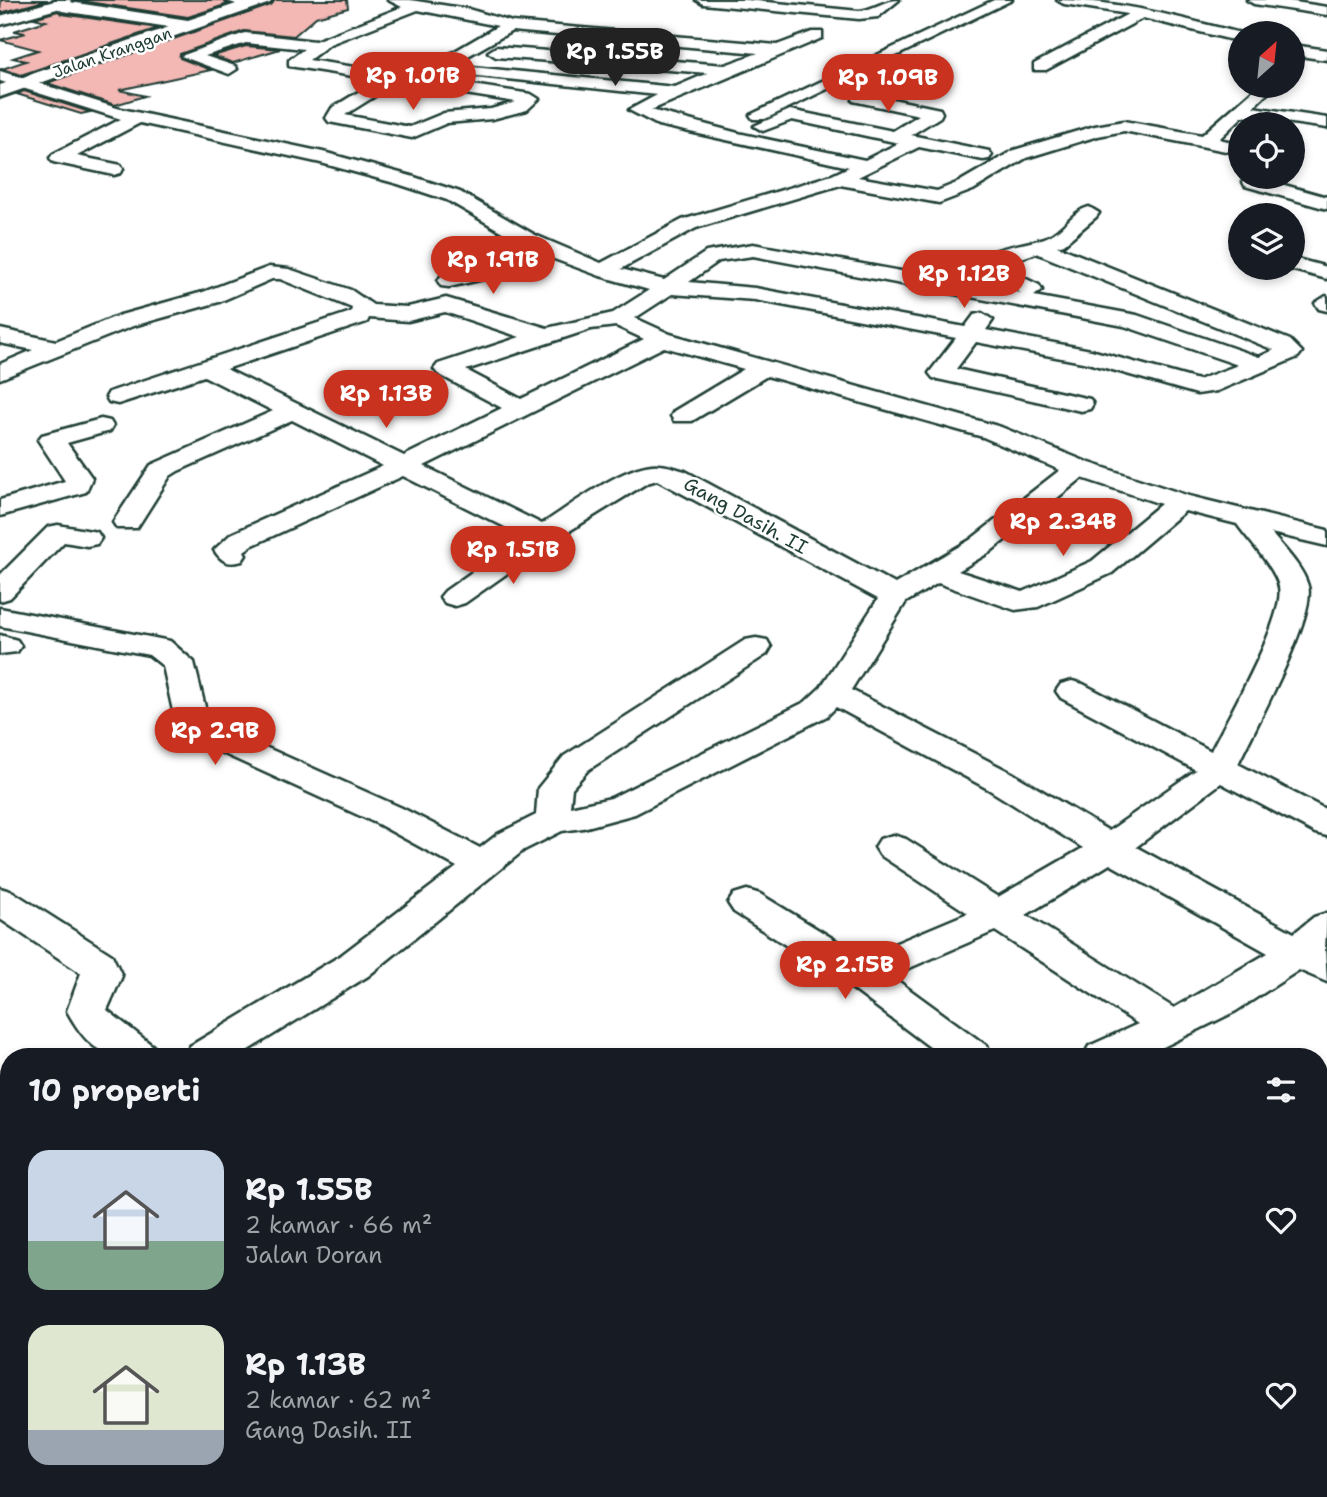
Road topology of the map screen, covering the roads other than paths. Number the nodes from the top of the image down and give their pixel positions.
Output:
1 (231, 0) edge
2 (394, 0) edge
3 (704, 0) edge
4 (892, 0) edge
5 (1005, 0) edge
6 (1064, 0) edge
7 (1254, 0) edge
8 (61, 2) edge
9 (257, 2) edge
10 (772, 3) edge
11 (414, 7) junction
12 (807, 10) junction
13 (1139, 14) junction
14 (1320, 19) edge
15 (190, 25) junction
16 (510, 26) junction
17 (788, 27) dead end
18 (4, 28) edge
19 (1228, 31) edge
20 (817, 35) dead end
21 (315, 46) junction
22 (464, 50) junction
23 (780, 50) junction
24 (1306, 54) edge
25 (1327, 55) edge
26 (1040, 68) dead end
27 (229, 69) dead end
28 (727, 70) junction
29 (0, 76) edge
30 (392, 79) junction
31 (26, 81) junction
32 (0, 91) edge
33 (674, 92) junction
34 (859, 97) dead end
35 (1255, 98) edge
36 (1241, 111) junction
37 (758, 115) dead end
38 (1084, 115) dead end
39 (139, 117) junction
40 (1327, 123) edge
41 (1124, 126) junction
42 (899, 135) junction
43 (731, 136) dead end
44 (919, 140) junction
45 (1206, 141) junction
46 (1228, 146) edge
47 (1031, 150) junction
48 (983, 155) dead end
49 (1056, 157) dead end
50 (869, 166) junction
51 (114, 169) dead end
52 (839, 178) junction
53 (1278, 189) edge
54 (1327, 202) edge
55 (1089, 213) dead end
56 (1038, 246) junction
57 (547, 248) junction
58 (1305, 267) edge
59 (606, 269) junction
60 (1327, 273) edge
61 (449, 281) dead end
62 (1123, 282) junction
63 (668, 286) junction
64 (1002, 295) junction
65 (1064, 307) junction
66 (363, 311) junction
67 (619, 319) junction
68 (0, 335) edge
69 (548, 335) junction
70 (970, 335) junction
71 (662, 339) junction
72 (60, 349) junction
73 (1257, 364) junction
74 (763, 368) junction
75 (208, 369) junction
76 (0, 372) edge
77 (118, 397) dead end
78 (1081, 404) dead end
79 (519, 408) junction
80 (292, 412) junction
81 (683, 416) dead end
82 (101, 426) dead end
83 (406, 465) junction
84 (1078, 468) junction
85 (1180, 502) junction
86 (0, 508) edge
87 (1247, 519) junction
88 (127, 522) dead end
89 (543, 535) junction
90 (86, 538) dead end
91 (1327, 538) edge
92 (232, 555) dead end
93 (937, 573) junction
94 (0, 592) edge
95 (895, 596) junction
96 (455, 597) dead end
97 (2, 636) edge
98 (756, 647) dead end
99 (1072, 691) dead end
100 (833, 693) junction
101 (1219, 769) junction
102 (554, 820) junction
103 (1327, 825) edge
104 (892, 847) dead end
105 (1110, 848) junction
106 (481, 864) junction
107 (0, 901) edge
108 (747, 903) dead end
109 (997, 915) junction
110 (1327, 926) edge
111 (1313, 960) edge
112 (860, 974) junction
113 (1173, 1027) junction
114 (127, 1048) edge
115 (220, 1048) edge
116 (960, 1048) edge
117 (1125, 1048) edge

1 - 9 street
2 - 11 street
3 - 10 street
4 - 12 street
5 - 37 street
6 - 13 street
7 - 14 street
8 - 15 main road
8 - 18 street
9 - 15 main road, Jalan Kranggan
10 - 12 street
11 - 16 street
11 - 21 street
12 - 17 street
13 - 19 street
13 - 26 street
15 - 31 main road, Jalan Kranggan
16 - 22 street
16 - 23 street
20 - 23 street
21 - 27 street
21 - 30 street
22 - 28 street
22 - 33 street
23 - 28 street
24 - 25 street
28 - 33 street
29 - 31 street
30 - 30 street
31 - 32 main road, Jalan Kranggan
31 - 39 street
33 - 43 street
34 - 42 street
35 - 36 street
36 - 40 street
36 - 45 street
38 - 41 street
39 - 51 street
39 - 57 street
41 - 45 street
41 - 47 street
42 - 44 street
42 - 50 street
44 - 48 street
44 - 50 street
45 - 46 street
47 - 49 street
47 - 52 street
50 - 52 street
52 - 59 street
53 - 54 street
55 - 56 street
56 - 62 street
56 - 65 street
57 - 59 street
57 - 61 street
58 - 60 street
59 - 63 street
62 - 65 street
62 - 73 street
63 - 64 street
63 - 67 street
63 - 70 street
64 - 65 street
64 - 70 street
65 - 73 street
66 - 69 street
66 - 72 street
66 - 75 street
67 - 69 street
67 - 71 street
68 - 72 street
69 - 79 street
70 - 73 street
70 - 78 street
71 - 74 street
71 - 79 street
72 - 76 street
74 - 81 street
74 - 84 street
75 - 77 street
75 - 80 street
79 - 83 street
80 - 83 street
80 - 88 street
82 - 86 street
83 - 89 street
83 - 92 street
84 - 85 street
84 - 93 street
85 - 87 street
85 - 93 street
87 - 91 street
87 - 101 street
89 - 95 street, Gang Dasih. II
89 - 96 street, Gang Dasih. II
90 - 94 street
93 - 95 street
95 - 100 street
97 - 106 street
98 - 102 street
99 - 101 street
100 - 102 street
100 - 105 street
101 - 103 street
101 - 105 street
102 - 106 street
104 - 109 street
105 - 109 street
105 - 111 street
106 - 115 street
107 - 114 street
108 - 112 street
109 - 112 street
109 - 113 street
110 - 111 street
111 - 113 street
112 - 116 street
113 - 117 street

